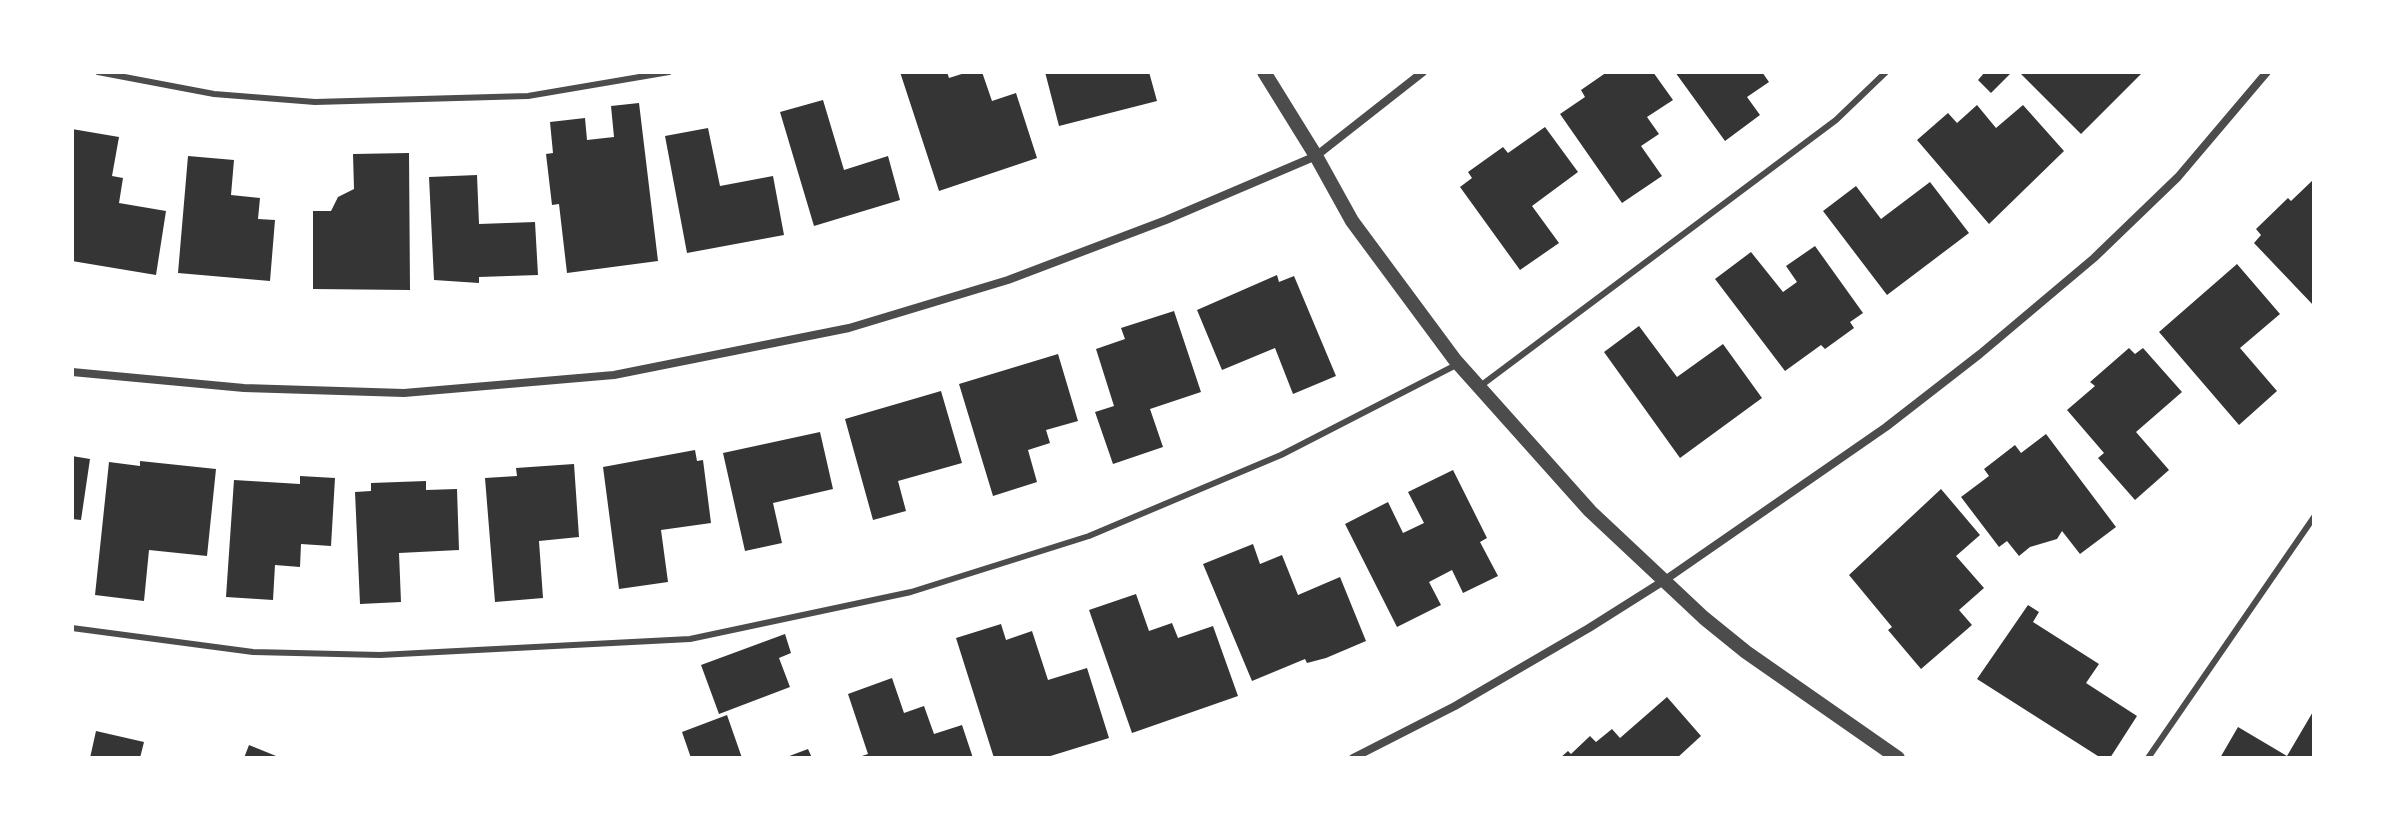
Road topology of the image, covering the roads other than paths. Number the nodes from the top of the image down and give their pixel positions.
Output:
1 (98, 72) edge
2 (669, 72) edge
3 (1264, 72) edge
4 (1423, 72) edge
5 (1886, 72) edge
6 (2267, 72) edge
7 (1316, 156) junction
8 (1458, 364) junction
9 (72, 372) edge
10 (1479, 387) junction
11 (2314, 517) edge
12 (1665, 580) junction
13 (72, 628) edge
14 (1353, 758) edge
15 (1898, 758) edge
16 (2148, 758) edge

1 - 2 lane
3 - 7 street
4 - 7 street
5 - 10 lane
6 - 12 street
7 - 8 street
7 - 9 street
8 - 10 street
8 - 13 lane
10 - 12 street
11 - 16 lane
12 - 14 street
12 - 15 street

